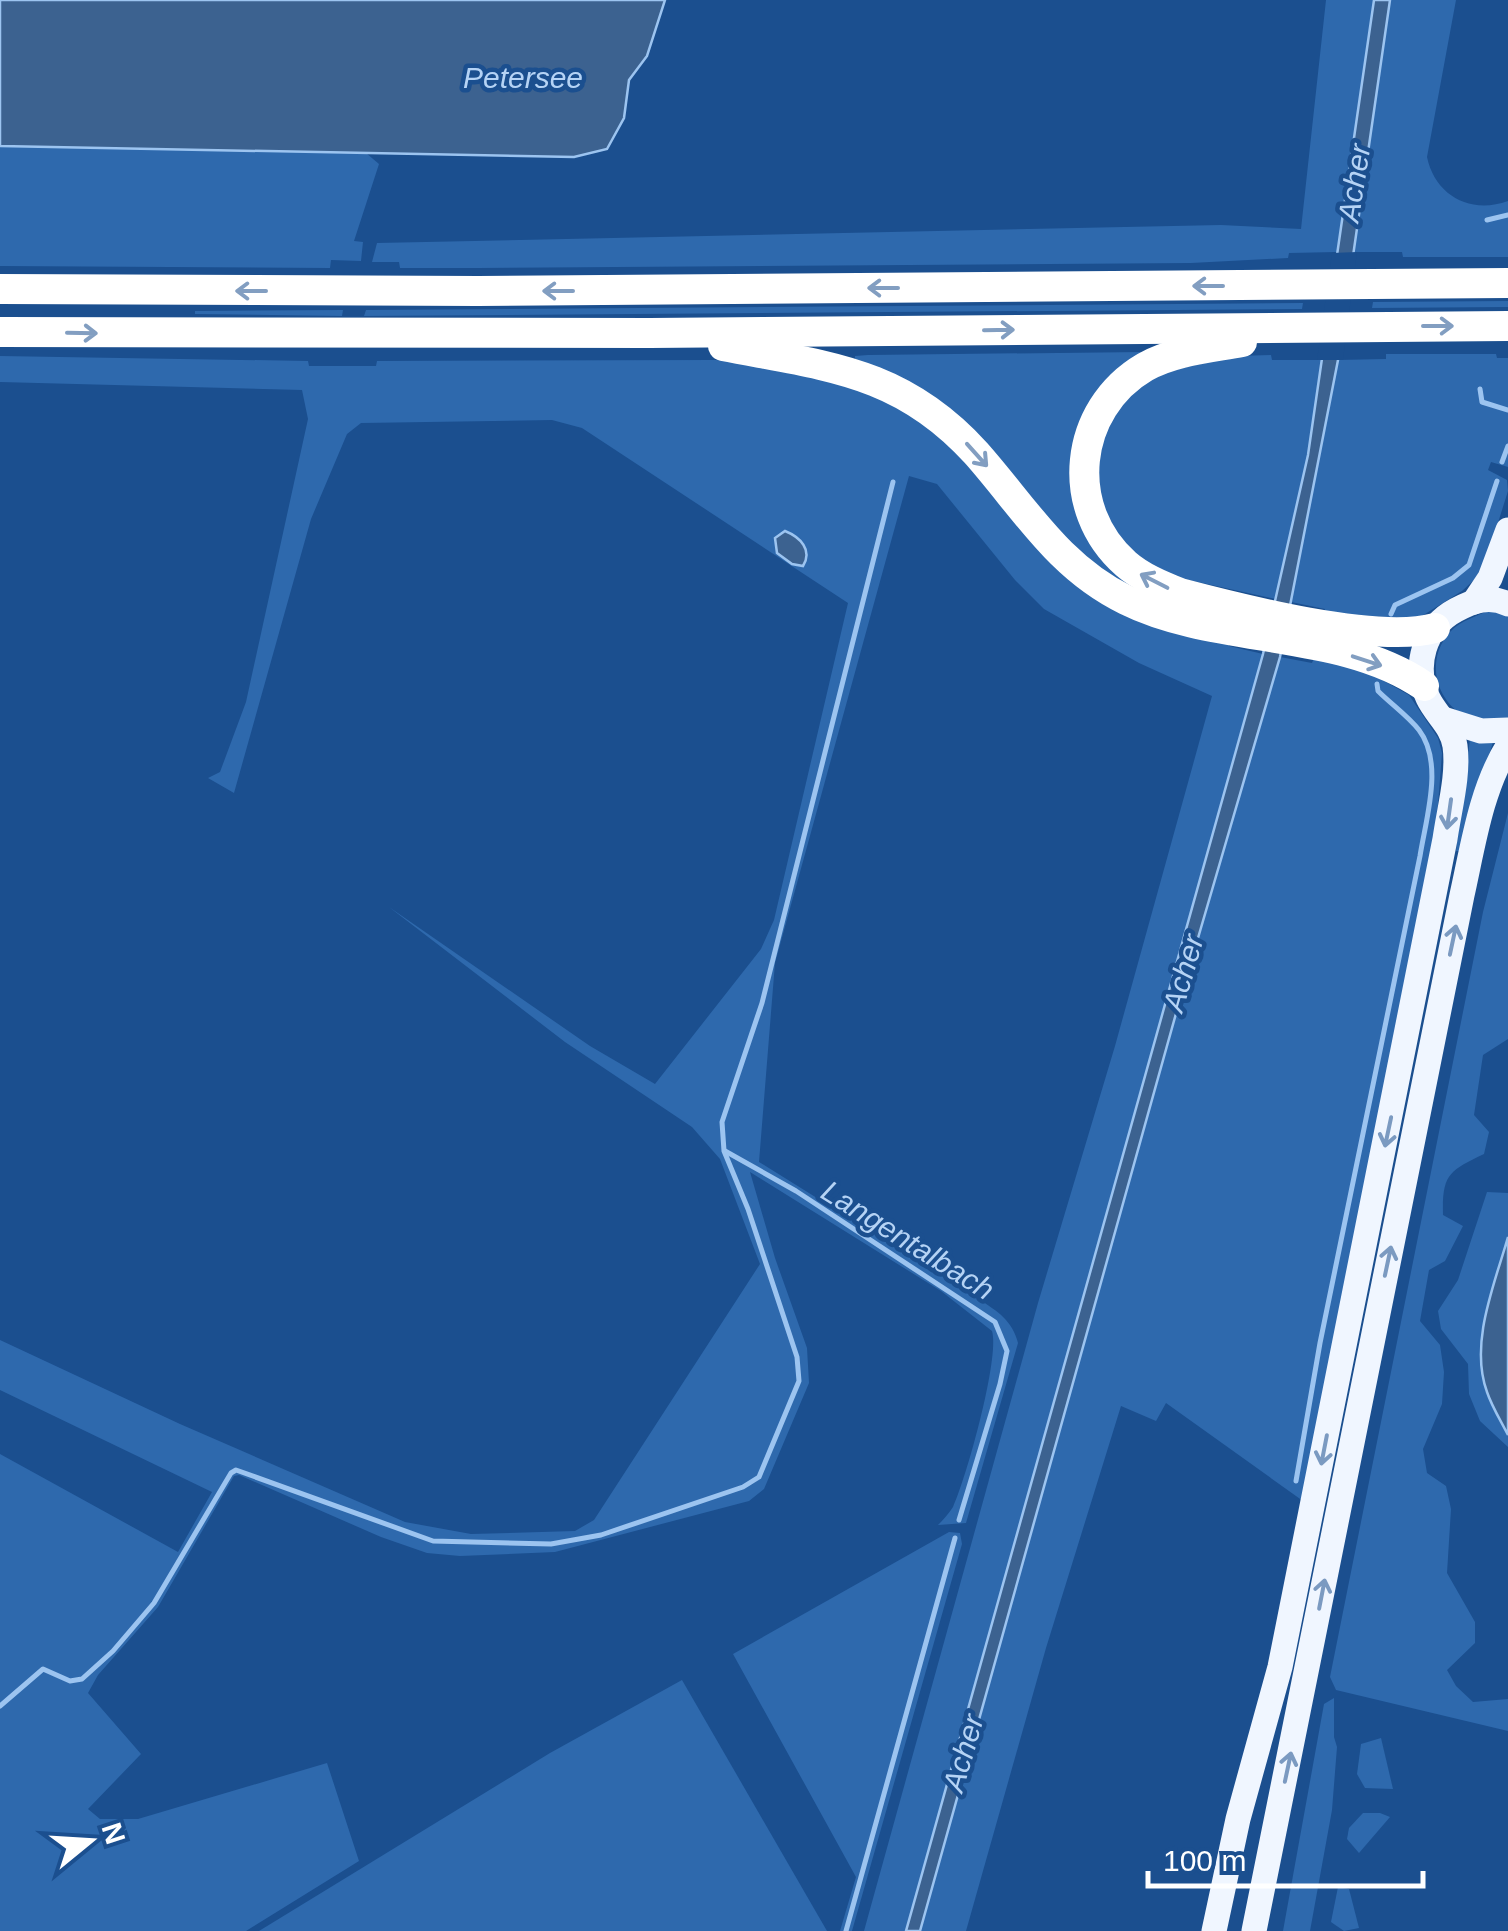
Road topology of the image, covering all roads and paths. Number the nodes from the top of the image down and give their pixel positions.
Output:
1 (1508, 283) edge
2 (0, 289) edge
3 (1508, 326) edge
4 (1303, 328) junction
5 (0, 332) edge
6 (656, 333) junction
7 (1508, 530) edge
8 (1474, 602) junction
9 (1508, 604) edge
10 (1245, 620) junction
11 (1435, 628) junction
12 (1309, 633) junction
13 (1424, 686) junction
14 (1443, 720) junction
15 (1508, 730) edge
16 (1508, 746) edge
17 (1214, 1931) edge
18 (1254, 1931) edge

1 -> 2 highway
4 -> 3 highway
6 -> 4 highway
10 -> 4 highway
5 -> 6 highway
6 -> 10 highway
7 - 8 main road
8 - 9 main road
8 - 11 main road
10 - 12 highway
11 - 12 highway
11 - 13 main road
12 -> 13 highway
13 - 14 main road
14 - 15 main road
14 -> 17 main road
18 -> 16 main road

